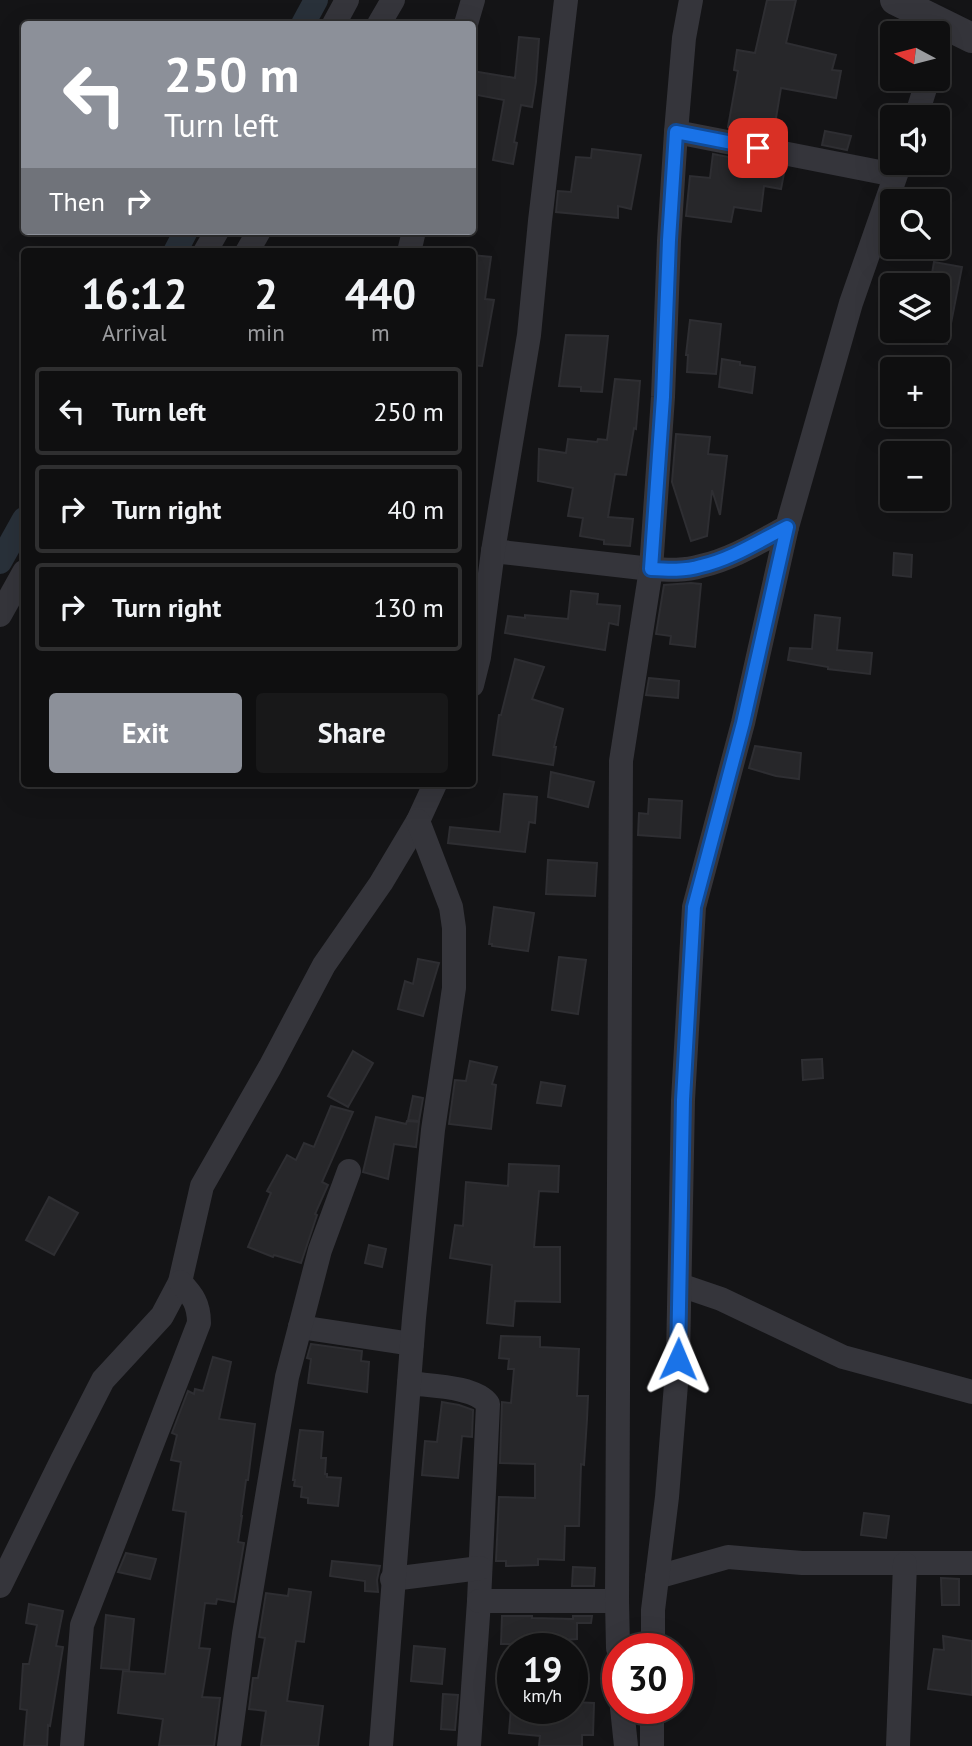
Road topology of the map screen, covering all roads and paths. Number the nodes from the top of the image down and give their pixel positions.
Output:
1 (347, 0) edge
2 (393, 0) edge
3 (473, 0) edge
4 (566, 0) edge
5 (691, 0) edge
6 (895, 0) edge
7 (336, 21) edge
8 (381, 21) edge
9 (467, 21) edge
10 (923, 21) edge
11 (950, 35) edge
12 (972, 38) edge
13 (676, 132) junction
14 (880, 166) edge
15 (896, 175) edge
16 (787, 527) junction
17 (494, 551) junction
18 (651, 569) junction
19 (21, 577) edge
20 (0, 615) edge
21 (476, 656) edge
22 (434, 787) edge
23 (418, 821) junction
24 (349, 1171) dead end
25 (180, 1282) junction
26 (680, 1285) junction
27 (300, 1327) junction
28 (411, 1344) junction
29 (409, 1383) junction
30 (972, 1392) edge
31 (972, 1563) edge
32 (905, 1564) junction
33 (480, 1567) junction
34 (657, 1577) junction
35 (393, 1579) junction
36 (0, 1586) edge
37 (479, 1601) junction
38 (617, 1601) junction
39 (618, 1633) edge
40 (653, 1633) edge
41 (624, 1724) edge
42 (652, 1724) edge
43 (72, 1746) edge
44 (229, 1746) edge
45 (381, 1746) edge
46 (469, 1746) edge
47 (626, 1746) edge
48 (652, 1746) edge
49 (898, 1746) edge

1 - 7 street
2 - 8 street
3 - 9 street
4 - 17 street
5 - 13 street
6 - 10 street
11 - 12 street
13 - 14 street
13 - 18 street
15 - 16 street
16 - 18 street
16 - 26 street
17 - 18 street
17 - 21 street
18 - 38 street
19 - 20 street
22 - 23 street
23 - 25 street
23 - 28 street
24 - 27 street
25 - 36 street
25 - 43 street
26 - 30 street
26 - 34 street
27 - 28 street
27 - 44 street
28 - 29 street
29 - 33 street
29 - 35 street
31 - 32 street
32 - 34 street
32 - 49 street
33 - 35 street
33 - 37 street
34 - 40 street
35 - 45 street
37 - 38 street
37 - 46 street
38 - 39 street
41 - 47 street
42 - 48 street

